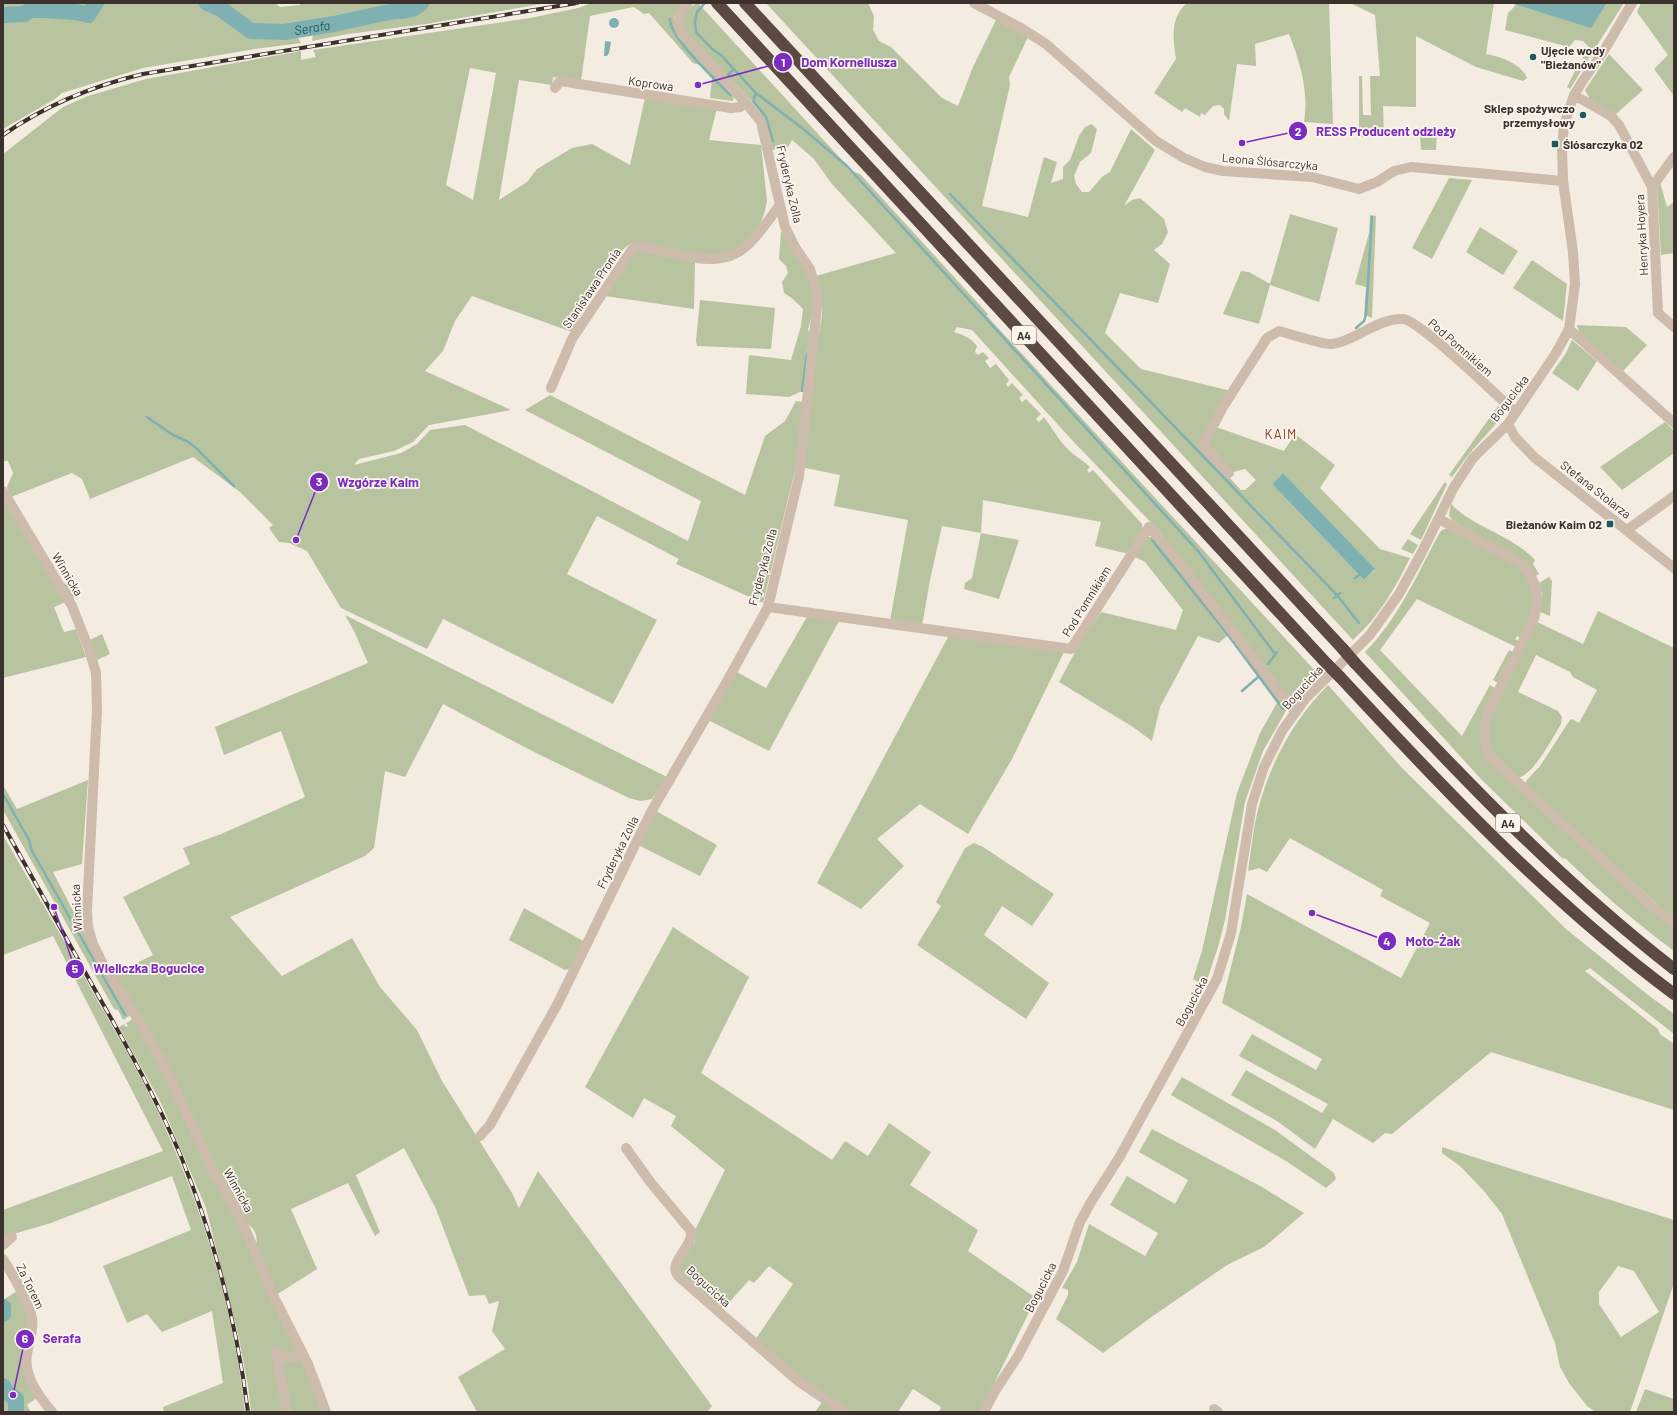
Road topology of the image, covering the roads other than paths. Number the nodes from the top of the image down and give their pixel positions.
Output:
1 (688, 3) edge
2 (745, 3) edge
3 (974, 3) edge
4 (1632, 3) edge
5 (719, 5) edge
6 (555, 88) dead end
7 (1574, 95) junction
8 (746, 103) junction
9 (1674, 157) edge
10 (1563, 181) junction
11 (1652, 187) junction
12 (779, 206) junction
13 (1674, 327) edge
14 (1568, 329) junction
15 (551, 388) dead end
16 (1515, 412) junction
17 (1674, 423) edge
18 (1508, 424) junction
19 (1230, 473) dead end
20 (3, 491) edge
21 (1674, 496) edge
22 (1439, 519) junction
23 (1627, 530) junction
24 (1674, 568) edge
25 (768, 607) junction
26 (1295, 712) junction
27 (1674, 922) edge
28 (1674, 969) edge
29 (1674, 994) edge
30 (480, 1136) dead end
31 (626, 1148) dead end
32 (12, 1237) dead end
33 (3, 1245) edge
34 (3, 1259) edge
35 (304, 1356) junction
36 (52, 1412) edge
37 (287, 1412) edge
38 (326, 1412) edge
39 (844, 1412) edge
40 (984, 1412) edge

1 - 8 street, Fryderyka Zolla
2 - 28 highway, A4, bridge
3 - 10 street, Leona Ślósarczyka
4 - 7 street, Bogucicka
5 - 29 highway, A4, bridge
6 - 8 street, Koprowa
7 - 10 street, Bogucicka
7 - 11 street, Henryka Hoyera
8 - 12 street, Fryderyka Zolla
9 - 11 street
10 - 14 street, Bogucicka
11 - 13 street, Henryka Hoyera
12 - 15 street, Stanisława Pronia
12 - 25 street, Fryderyka Zolla
14 - 16 street, Bogucicka
14 - 17 street
16 - 18 street, Bogucicka
16 - 19 street, Pod Pomnikiem
18 - 22 street, Bogucicka
18 - 23 street, Stefana Stolarza
20 - 35 street, Winnicka
21 - 23 street
22 - 26 street, Bogucicka
22 - 27 street
23 - 24 street, Stefana Stolarza
25 - 26 street, Pod Pomnikiem
25 - 30 street, Fryderyka Zolla
26 - 40 street, Bogucicka
31 - 39 street, Bogucicka
32 - 33 street
34 - 36 street, Za Torem
35 - 37 street
35 - 38 street, Winnicka

